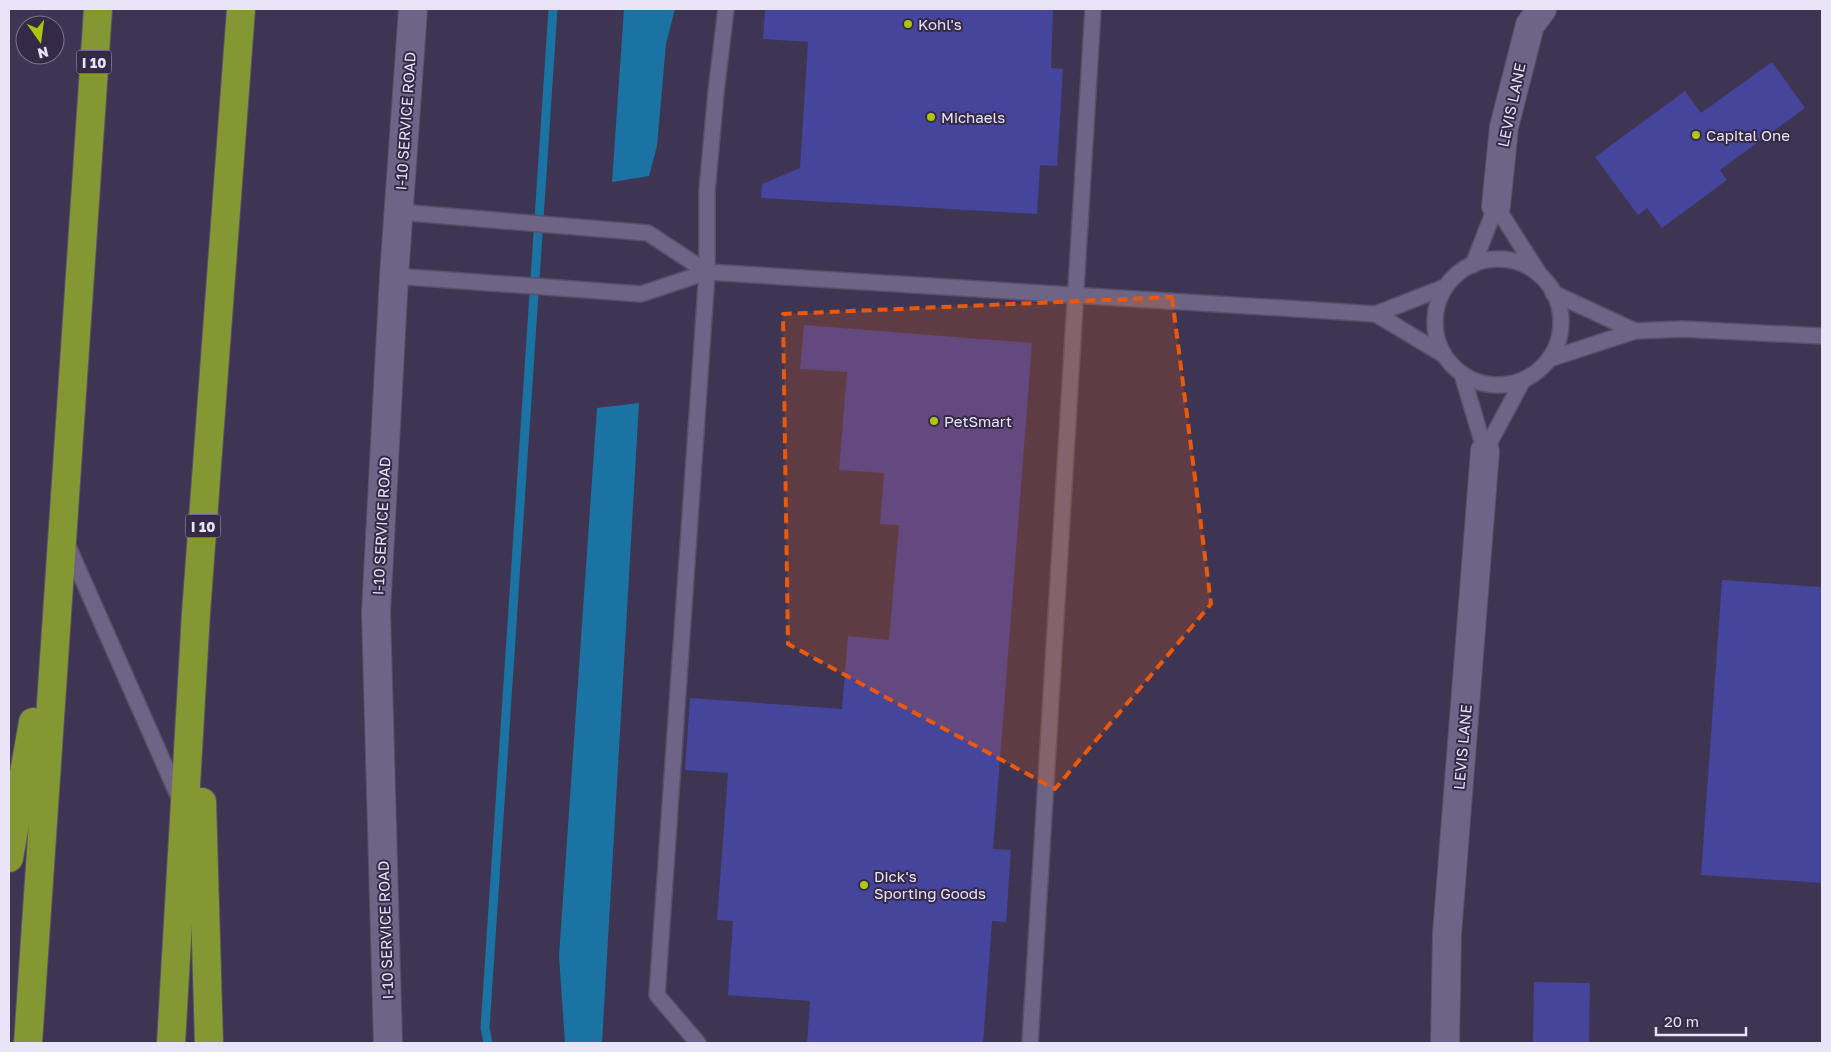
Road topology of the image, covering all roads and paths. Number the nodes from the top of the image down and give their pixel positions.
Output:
1 (98, 9) edge
2 (240, 9) edge
3 (413, 9) edge
4 (726, 9) edge
5 (1093, 9) edge
6 (1542, 9) edge
7 (1496, 206) junction
8 (399, 212) junction
9 (1473, 265) junction
10 (707, 272) junction
11 (1540, 275) junction
12 (394, 276) junction
13 (1445, 287) junction
14 (1553, 293) junction
15 (1076, 295) junction
16 (1376, 314) junction
17 (1635, 331) junction
18 (1822, 336) edge
19 (1444, 355) junction
20 (1548, 359) junction
21 (1462, 374) junction
22 (1523, 380) junction
23 (1485, 451) junction
24 (61, 532) junction
25 (58, 587) junction
26 (196, 613) junction
27 (185, 812) junction
28 (9, 858) edge
29 (28, 1043) edge
30 (171, 1043) edge
31 (209, 1043) edge
32 (388, 1043) edge
33 (698, 1043) edge
34 (1030, 1043) edge
35 (1445, 1043) edge

1 - 24 highway, I 10
2 - 26 highway, I 10
3 - 8 street, I-10 SERVICE ROAD
4 - 10 lane
5 - 15 lane
6 - 7 street, LEVIS LANE
7 - 9 lane
7 - 11 lane
8 - 10 lane
8 - 12 street, I-10 SERVICE ROAD
9 - 11 lane
9 - 13 lane
10 - 12 lane
10 - 15 lane
10 - 33 lane
11 - 14 lane
12 - 32 street, I-10 SERVICE ROAD
13 - 16 lane
13 - 19 lane
14 - 17 lane
14 - 20 lane
15 - 16 lane
15 - 34 lane
16 - 19 lane
17 - 18 lane
17 - 20 lane
19 - 21 lane
20 - 22 lane
21 - 22 lane
21 - 23 lane
22 - 23 lane
23 - 35 street, LEVIS LANE
24 - 25 highway, I 10
24 - 27 lane
25 - 28 highway
25 - 29 highway, I 10
26 - 27 highway, I 10
26 - 31 highway
27 - 30 highway, I 10

